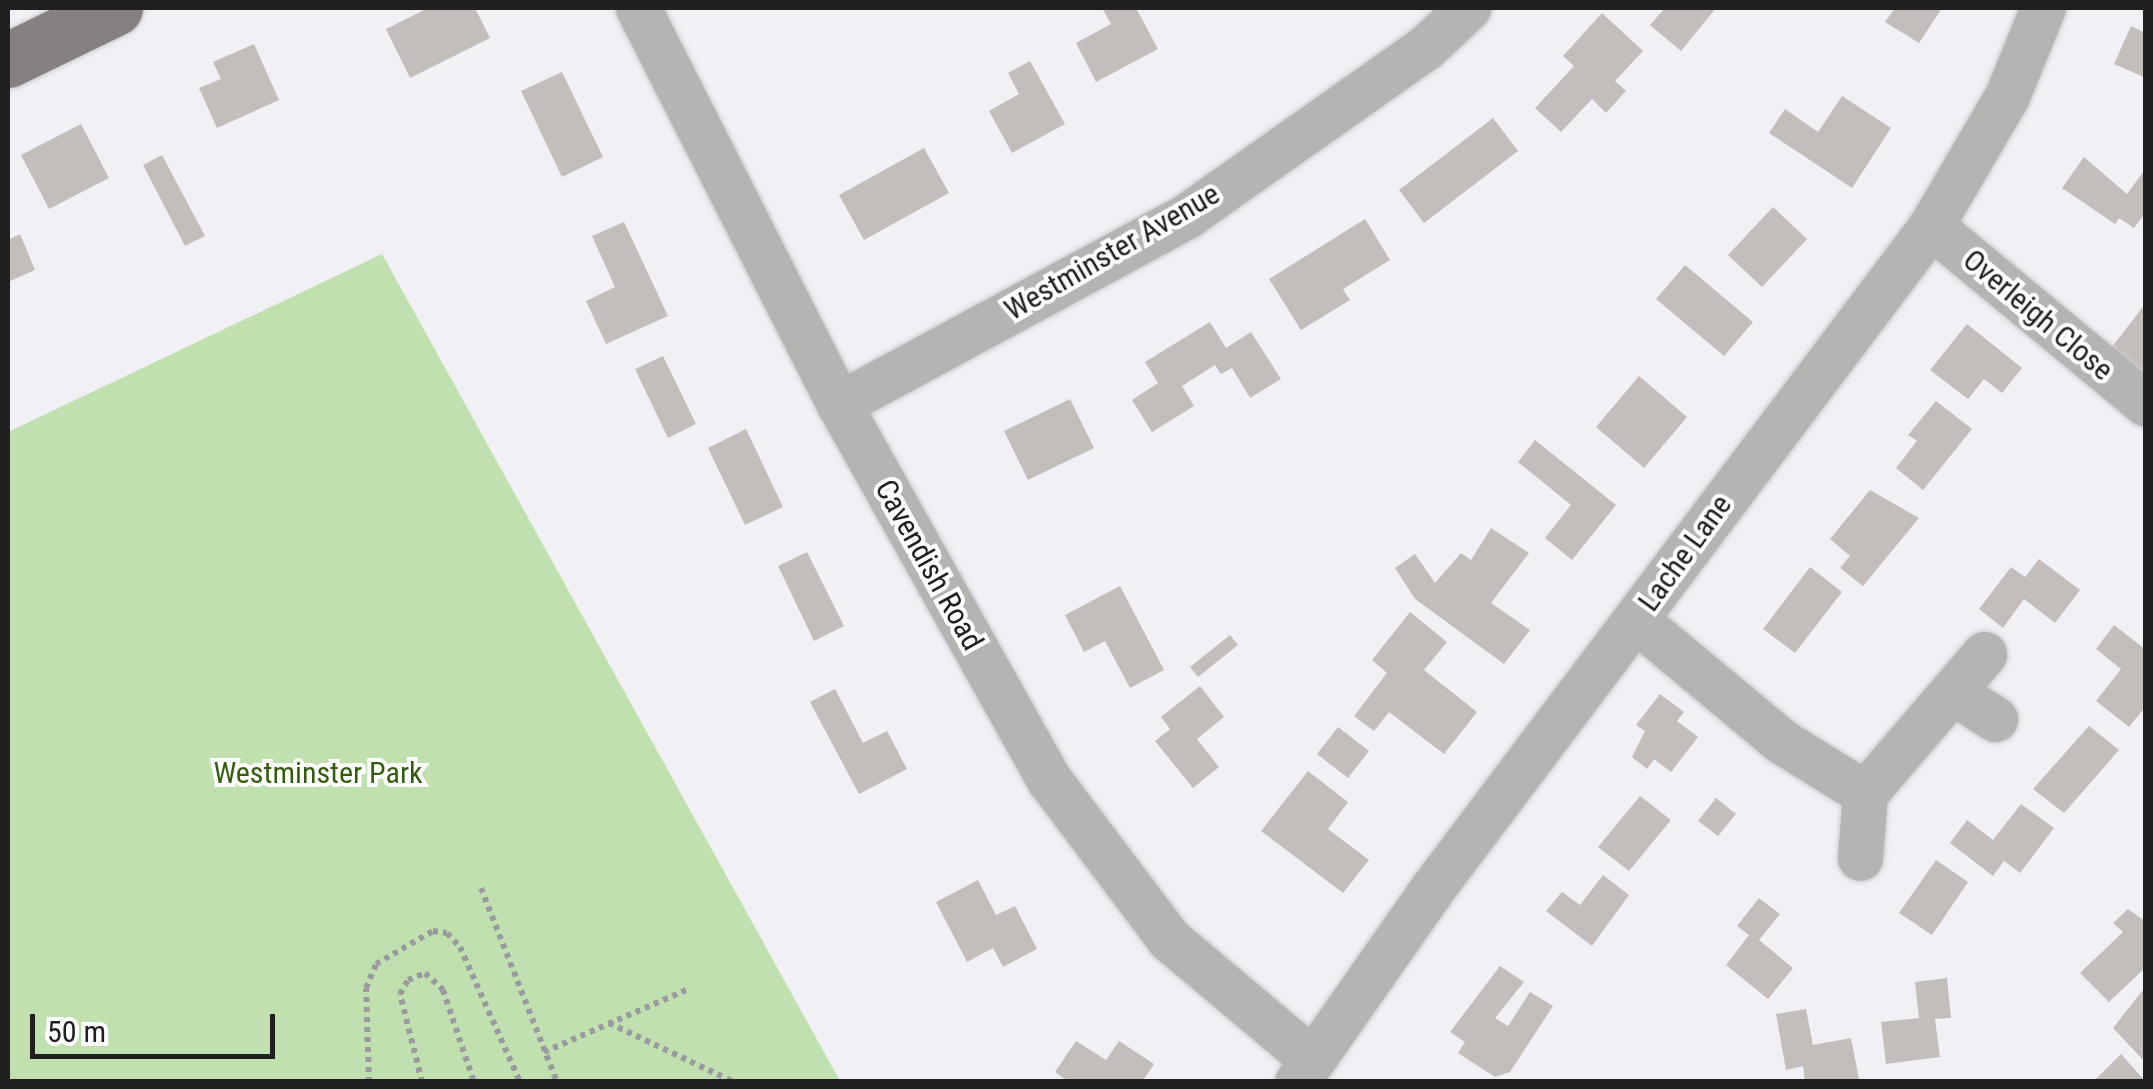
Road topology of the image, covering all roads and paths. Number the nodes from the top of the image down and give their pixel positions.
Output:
1 (115, 8) edge
2 (638, 8) edge
3 (1468, 8) edge
4 (2042, 8) edge
5 (8, 60) edge
6 (1931, 226) junction
7 (838, 404) junction
8 (2146, 404) edge
9 (1636, 620) junction
10 (1984, 654) dead end
11 (1953, 692) junction
12 (1995, 719) dead end
13 (1864, 793) junction
14 (1860, 858) dead end
15 (481, 888) dead end
16 (688, 988) dead end
17 (609, 1023) junction
18 (544, 1052) junction
19 (1303, 1069) edge
20 (369, 1082) edge
21 (422, 1082) edge
22 (474, 1082) edge
23 (520, 1082) edge
24 (557, 1082) edge
25 (734, 1082) edge

1 - 5 main road
2 - 7 street, Cavendish Road
3 - 7 street, Westminster Avenue
4 - 6 street, Lache Lane
6 - 8 street, Overleigh Close
6 - 9 street, Lache Lane
7 - 19 street, Cavendish Road
9 - 13 street
9 - 19 street, Lache Lane
10 - 11 street
11 - 12 street
11 - 13 street
13 - 14 street
15 - 18 path
16 - 17 path
17 - 18 path
17 - 25 path
18 - 24 path
20 - 23 path
21 - 22 path

